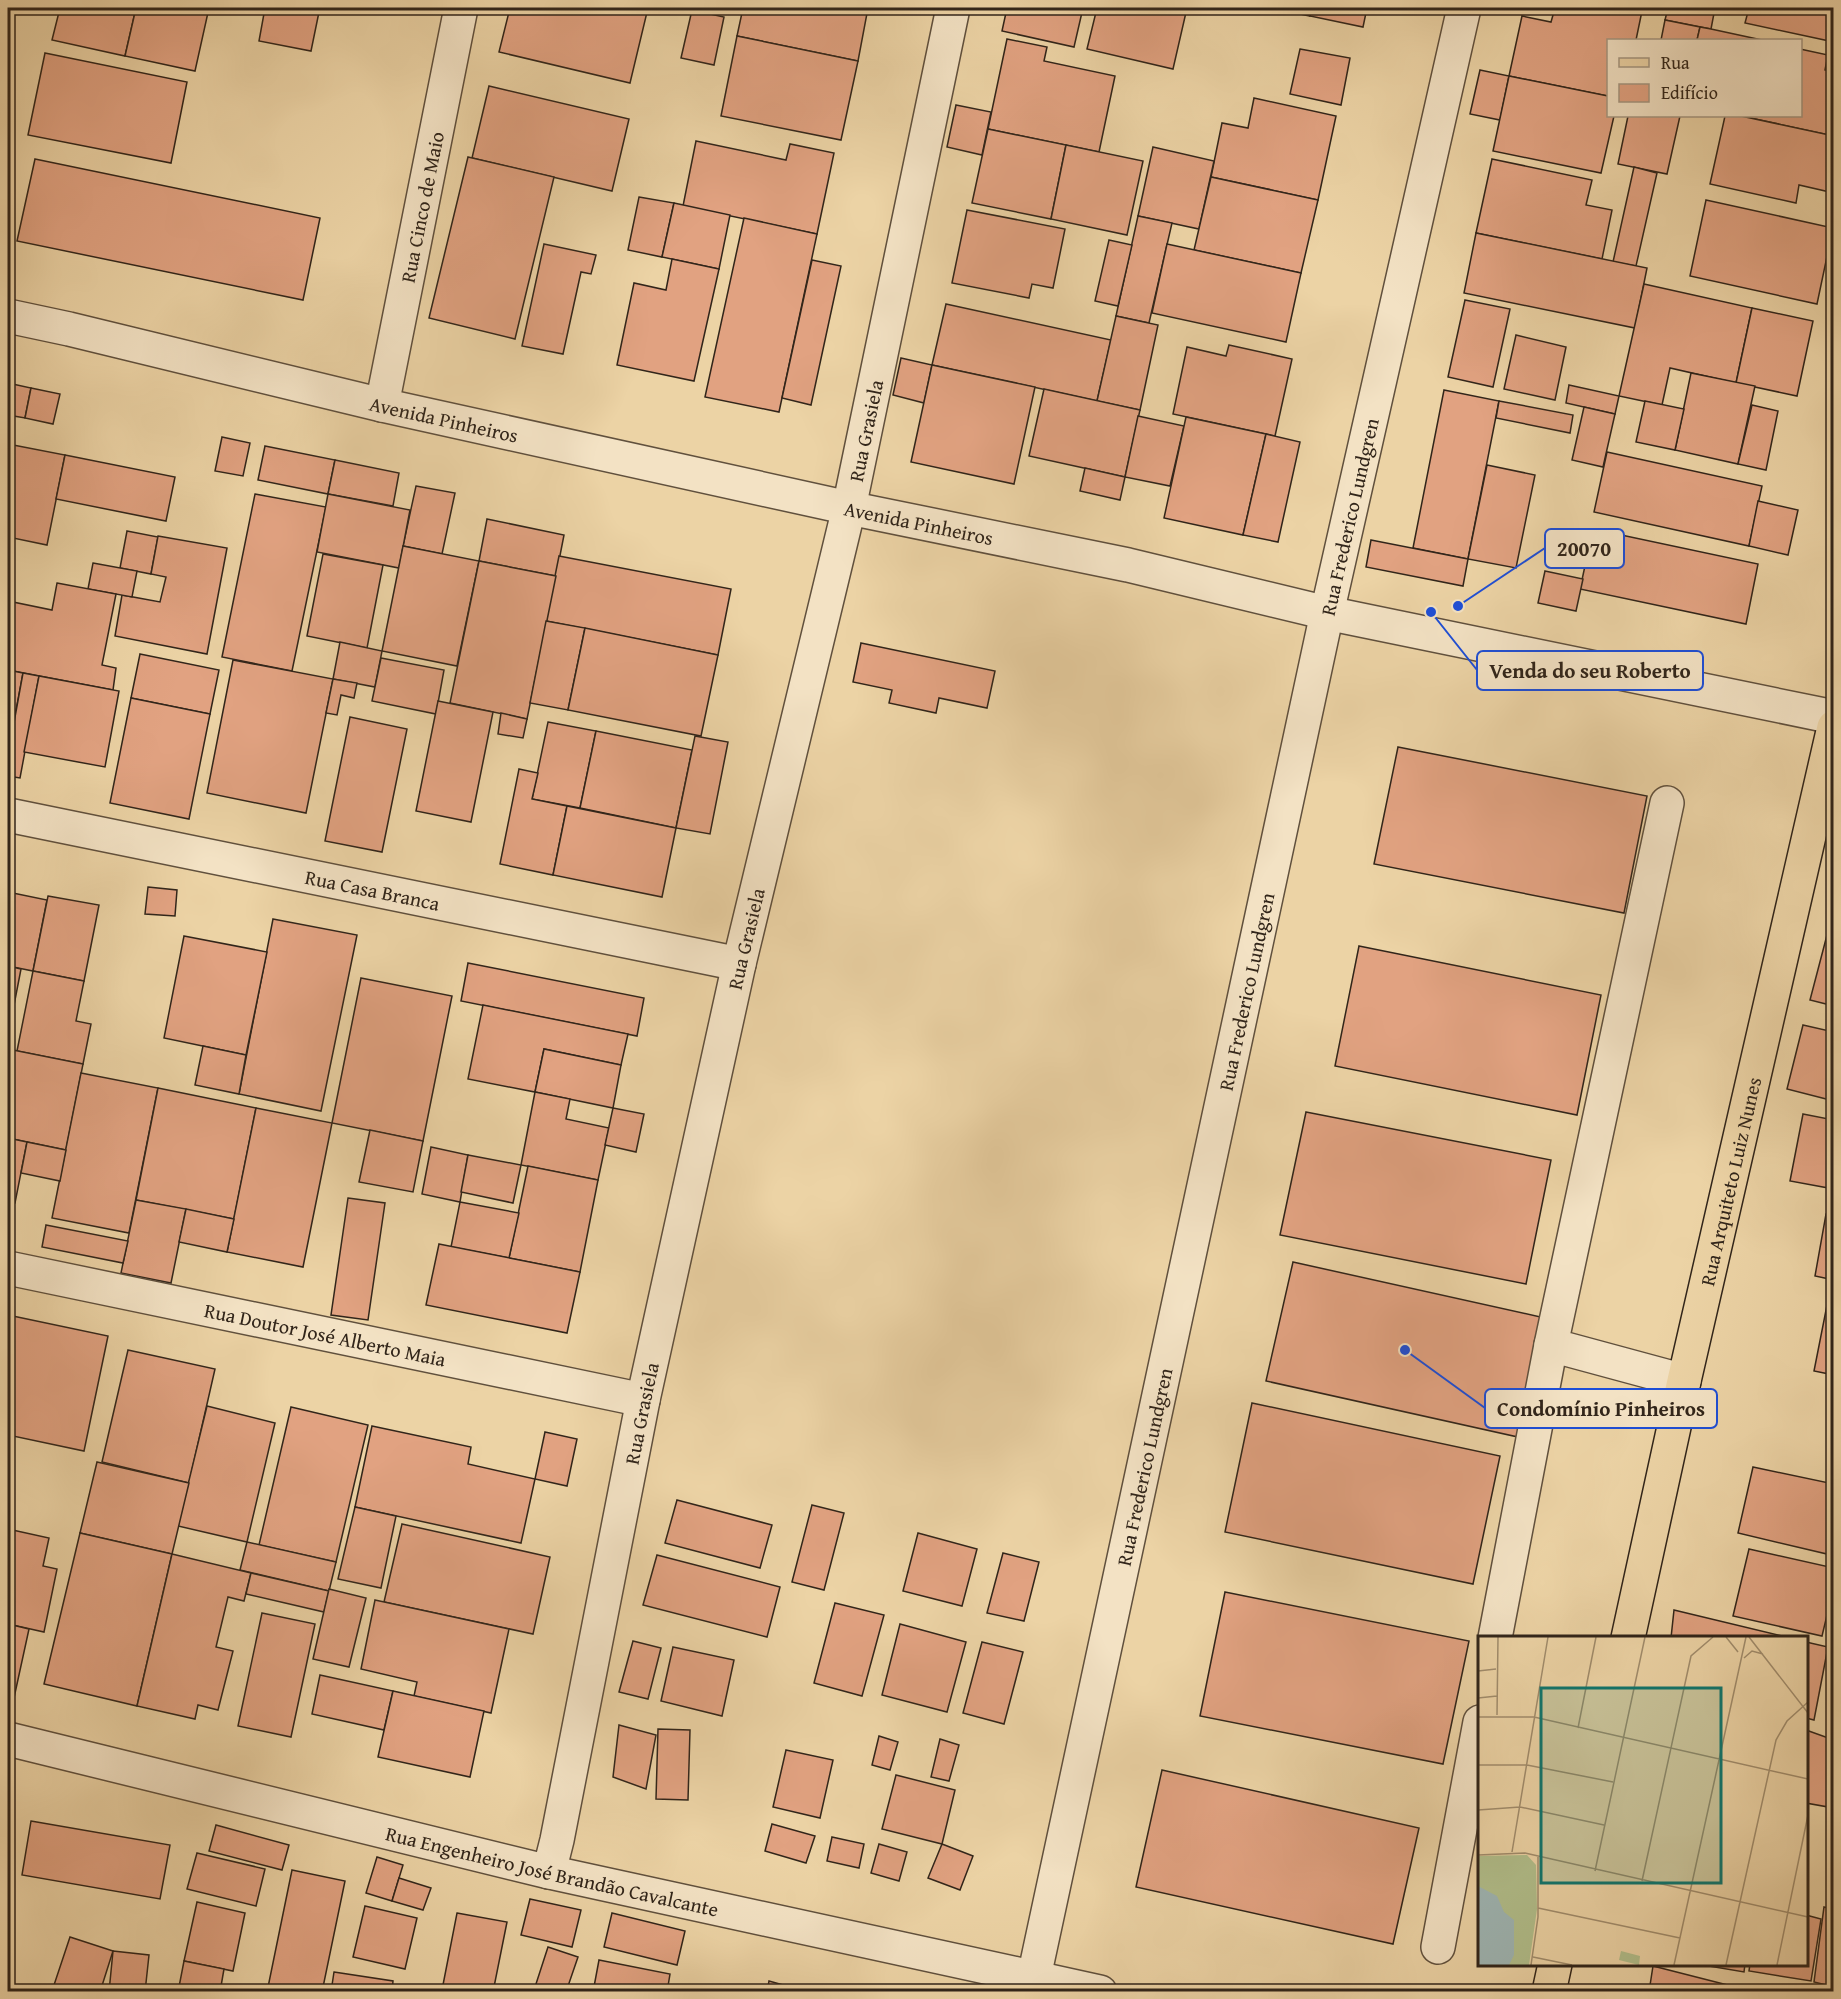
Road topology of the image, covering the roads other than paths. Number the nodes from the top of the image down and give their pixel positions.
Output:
1 (460, 8) edge
2 (953, 8) edge
3 (1464, 8) edge
4 (8, 316) edge
5 (382, 405) junction
6 (849, 508) junction
7 (1327, 612) junction
8 (1833, 717) edge
9 (1833, 727) edge
10 (1668, 803) dead end
11 (8, 815) edge
12 (739, 964) junction
13 (8, 1268) edge
14 (1551, 1345) junction
15 (1684, 1381) junction
16 (643, 1400) junction
17 (1495, 1636) edge
18 (1628, 1636) edge
19 (1478, 1727) edge
20 (8, 1739) edge
21 (549, 1872) junction
22 (1438, 1947) dead end
23 (1555, 1966) edge
24 (1034, 1977) junction
25 (1100, 1992) edge
26 (1549, 1992) edge

1 - 5 street, Rua Cinco de Maio
2 - 6 street, Rua Grasiela
3 - 7 street, Rua Frederico Lundgren
4 - 5 street, Avenida Pinheiros
5 - 6 street, Avenida Pinheiros
6 - 7 street, Avenida Pinheiros
6 - 12 street, Rua Grasiela
7 - 8 street, Avenida Pinheiros
7 - 24 street, Rua Frederico Lundgren
9 - 15 main road, Rua Arquiteto Luiz Nunes
10 - 14 street
11 - 12 street, Rua Casa Branca
12 - 16 street, Rua Grasiela
13 - 16 street, Rua Doutor José Alberto Maia
14 - 15 street
14 - 17 street
15 - 18 main road, Rua Arquiteto Luiz Nunes
16 - 21 street, Rua Grasiela
19 - 22 street
20 - 21 street, Rua Engenheiro José Brandão Cavalcante
21 - 24 street, Rua Engenheiro José Brandão Cavalcante
23 - 26 main road
24 - 25 street, Rua Engenheiro José Brandão Cavalcante

